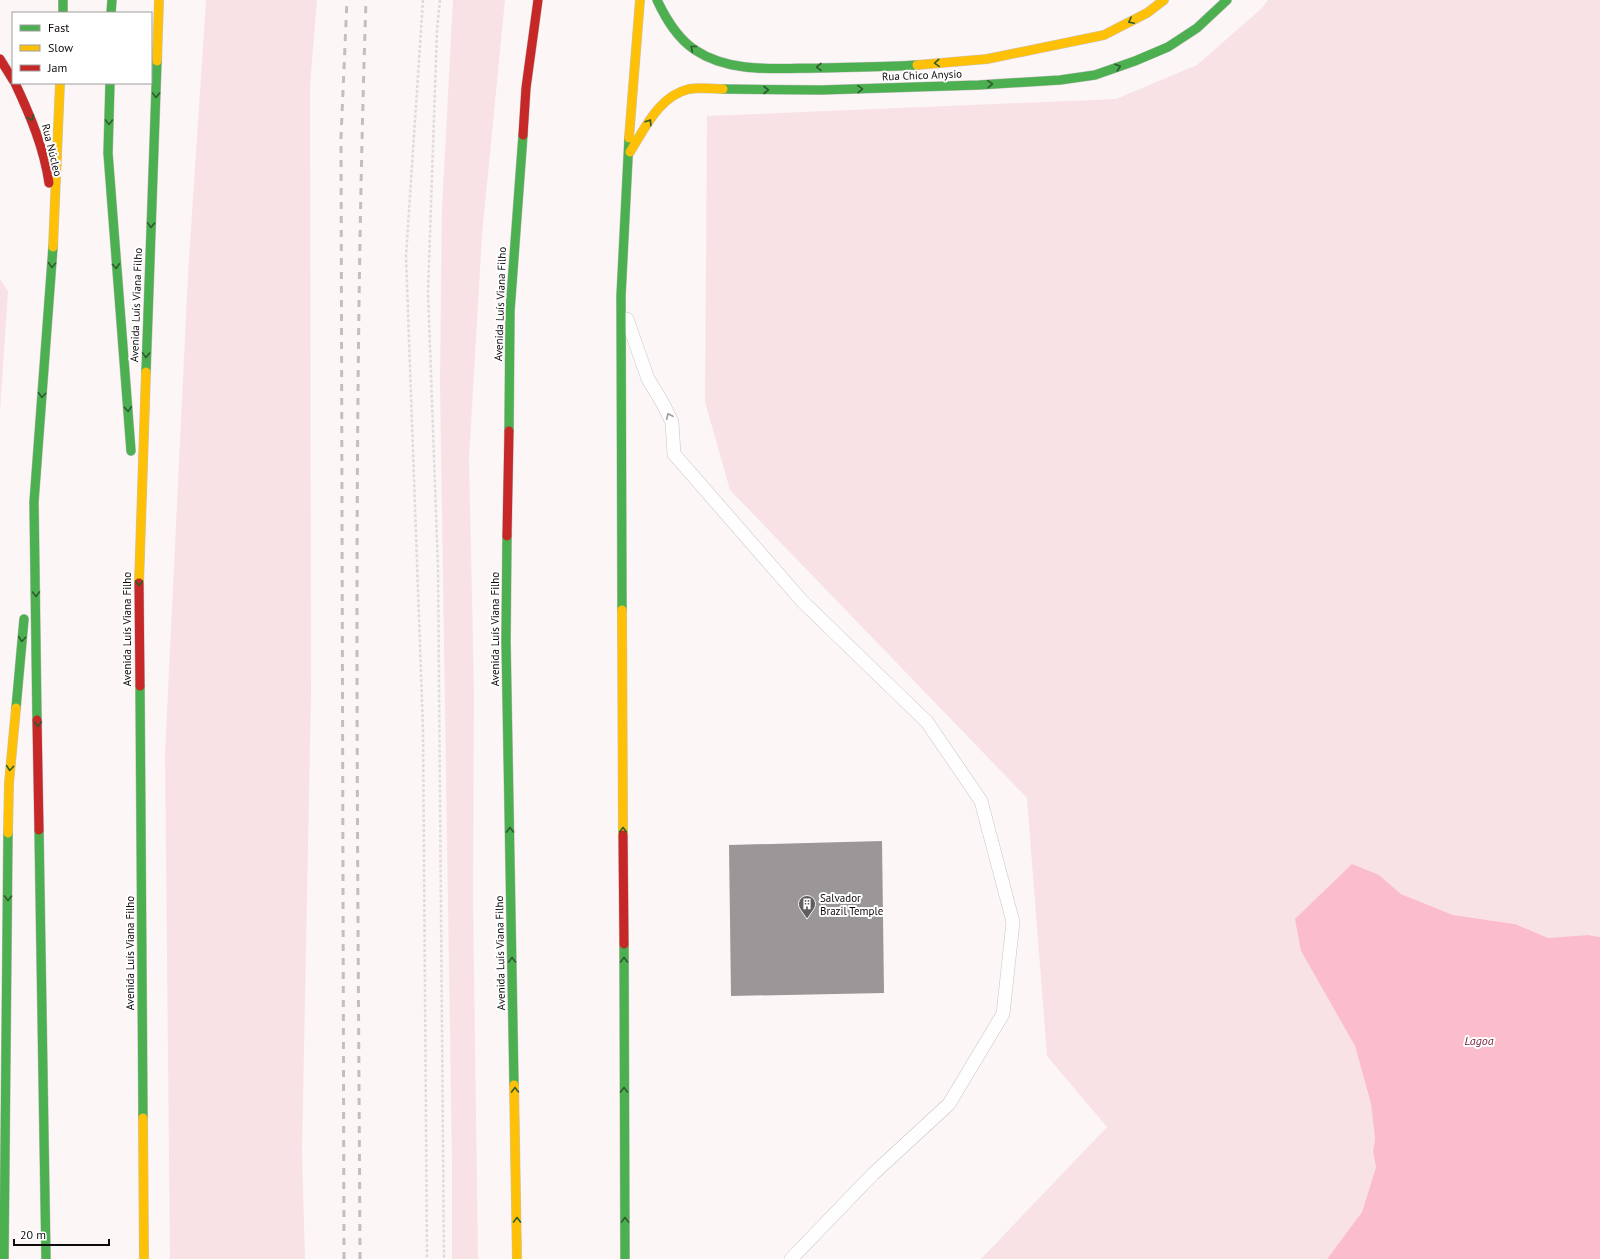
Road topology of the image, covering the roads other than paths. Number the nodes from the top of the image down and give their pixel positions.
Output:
1 (63, 0) edge
2 (112, 0) edge
3 (159, 0) edge
4 (538, 0) edge
5 (640, 0) edge
6 (657, 0) edge
7 (1164, 0) edge
8 (1226, 0) edge
9 (62, 12) edge
10 (111, 12) edge
11 (0, 59) edge
12 (12, 78) edge
13 (15, 84) edge
14 (60, 84) edge
15 (110, 84) edge
16 (628, 155) junction
17 (55, 226) junction
18 (621, 296) junction
19 (132, 462) dead end
20 (133, 478) dead end
21 (34, 502) junction
22 (139, 557) junction
23 (26, 596) dead end
24 (24, 612) dead end
25 (4, 1259) edge
26 (46, 1259) edge
27 (144, 1259) edge
28 (517, 1259) edge
29 (625, 1259) edge
30 (791, 1259) edge

1 - 9 main road
2 - 10 main road
3 -> 22 main road, Avenida Luís Viana Filho
28 -> 4 main road, Avenida Luís Viana Filho
5 - 16 main road
7 -> 6 main road, Rua Chico Anysio
16 -> 8 main road, Rua Chico Anysio
11 - 12 main road
13 -> 17 main road, Rua Núcleo
14 - 17 main road
15 -> 19 main road
16 - 18 main road
17 -> 21 main road
29 -> 18 main road
30 -> 18 lane
20 - 22 main road
21 - 23 main road
21 -> 26 main road
22 -> 27 main road, Avenida Luís Viana Filho
24 -> 25 main road

